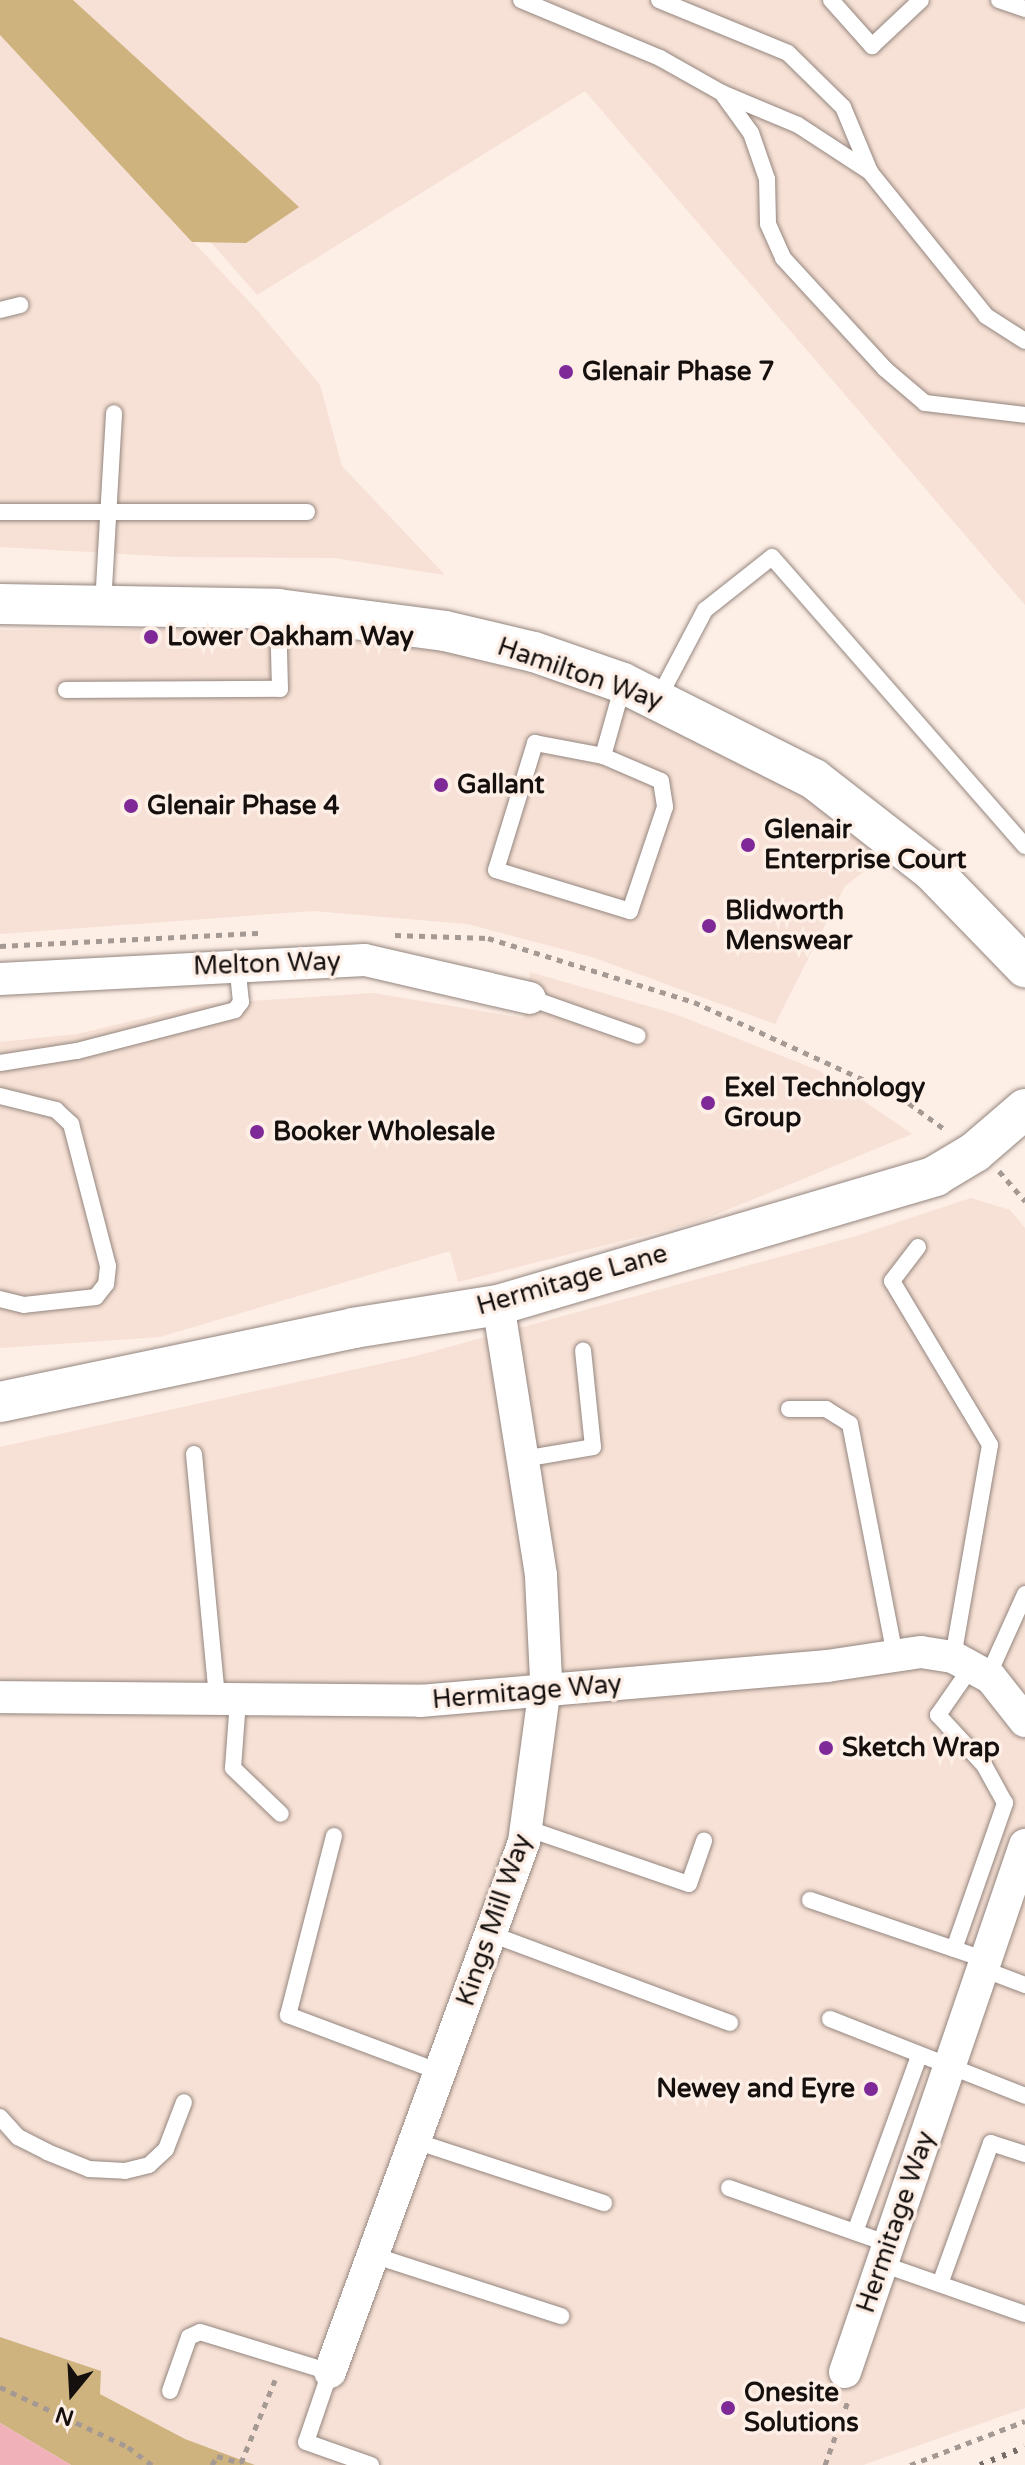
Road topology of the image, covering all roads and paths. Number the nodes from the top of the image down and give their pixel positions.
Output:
1 (521, 0) edge
2 (659, 0) edge
3 (831, 0) edge
4 (921, 0) edge
5 (999, 0) edge
6 (1025, 9) edge
7 (722, 93) junction
8 (870, 172) junction
9 (20, 305) dead end
10 (0, 310) edge
11 (1025, 341) edge
12 (114, 413) dead end
13 (1025, 415) edge
14 (111, 511) junction
15 (0, 512) edge
16 (307, 512) dead end
17 (0, 604) edge
18 (103, 607) junction
19 (278, 609) junction
20 (66, 690) dead end
21 (640, 691) junction
22 (603, 756) junction
23 (1025, 846) edge
24 (237, 963) junction
25 (1025, 967) edge
26 (0, 979) edge
27 (530, 998) joint
28 (638, 1036) dead end
29 (0, 1063) edge
30 (0, 1096) edge
31 (1025, 1109) edge
32 (918, 1247) dead end
33 (0, 1299) edge
34 (498, 1305) junction
35 (583, 1351) dead end
36 (0, 1402) edge
37 (789, 1409) dead end
38 (194, 1454) dead end
39 (523, 1459) junction
40 (1025, 1594) edge
41 (895, 1656) junction
42 (971, 1666) junction
43 (544, 1690) junction
44 (0, 1697) edge
45 (227, 1700) junction
46 (1025, 1721) edge
47 (281, 1814) dead end
48 (526, 1828) junction
49 (995, 1832) junction
50 (334, 1836) dead end
51 (704, 1841) dead end
52 (1025, 1843) edge
53 (810, 1900) dead end
54 (491, 1934) junction
55 (954, 1949) junction
56 (984, 1964) junction
57 (1025, 1985) edge
58 (830, 2019) dead end
59 (730, 2023) dead end
60 (934, 2062) junction
61 (440, 2072) junction
62 (1025, 2096) edge
63 (184, 2102) dead end
64 (0, 2117) edge
65 (415, 2141) junction
66 (1025, 2154) edge
67 (729, 2188) dead end
68 (604, 2203) dead end
69 (855, 2232) junction
70 (885, 2254) junction
71 (373, 2255) junction
72 (940, 2284) junction
73 (1025, 2314) edge
74 (561, 2316) dead end
75 (845, 2372) joint
76 (325, 2384) junction
77 (0, 2387) edge
78 (170, 2391) dead end
79 (1025, 2421) edge
80 (152, 2465) edge
81 (212, 2465) edge
82 (371, 2465) edge
83 (825, 2465) edge
84 (910, 2465) edge

1 - 7 lane
2 - 8 lane
3 - 4 lane
5 - 6 lane
7 - 8 lane
7 - 13 lane
8 - 11 lane
9 - 10 lane
12 - 14 lane
14 - 15 lane
14 - 16 lane
14 - 18 lane
17 - 18 street, Hamilton Way
18 - 19 street, Hamilton Way
19 - 20 lane
19 - 21 street, Hamilton Way
21 - 22 lane
21 - 23 lane
21 - 25 street, Hamilton Way
22 - 22 lane
24 - 26 street, Melton Way
24 - 27 street, Melton Way
24 - 29 lane
27 - 28 lane
30 - 33 lane
31 - 34 street, Hermitage Lane
32 - 42 lane
34 - 36 street, Hermitage Lane
34 - 39 street, Kings Mill Way
35 - 39 lane
37 - 41 lane
38 - 45 lane
39 - 43 street, Kings Mill Way
40 - 42 lane
41 - 42 street, Hermitage Way
41 - 43 street, Hermitage Way
42 - 46 street
42 - 49 lane
43 - 45 street, Hermitage Way
43 - 48 street, Kings Mill Way
44 - 45 street, Hermitage Way
45 - 47 lane
48 - 51 lane
48 - 54 street, Kings Mill Way
49 - 52 lane
49 - 55 lane
50 - 61 lane
52 - 56 street, Hermitage Way
53 - 55 lane
54 - 59 lane
54 - 61 street, Kings Mill Way
55 - 56 lane
56 - 57 lane
56 - 60 street, Hermitage Way
58 - 60 lane
60 - 62 lane
60 - 69 lane
60 - 70 street, Hermitage Way
61 - 65 street, Kings Mill Way
63 - 64 lane
65 - 68 lane
65 - 71 street, Kings Mill Way
66 - 72 lane
67 - 69 lane
69 - 70 lane
70 - 72 lane
70 - 75 street, Hermitage Way
71 - 74 lane
71 - 76 street, Kings Mill Way
72 - 73 lane
75 - 83 path
76 - 78 lane
76 - 81 path
76 - 82 lane
77 - 80 path
79 - 84 path

